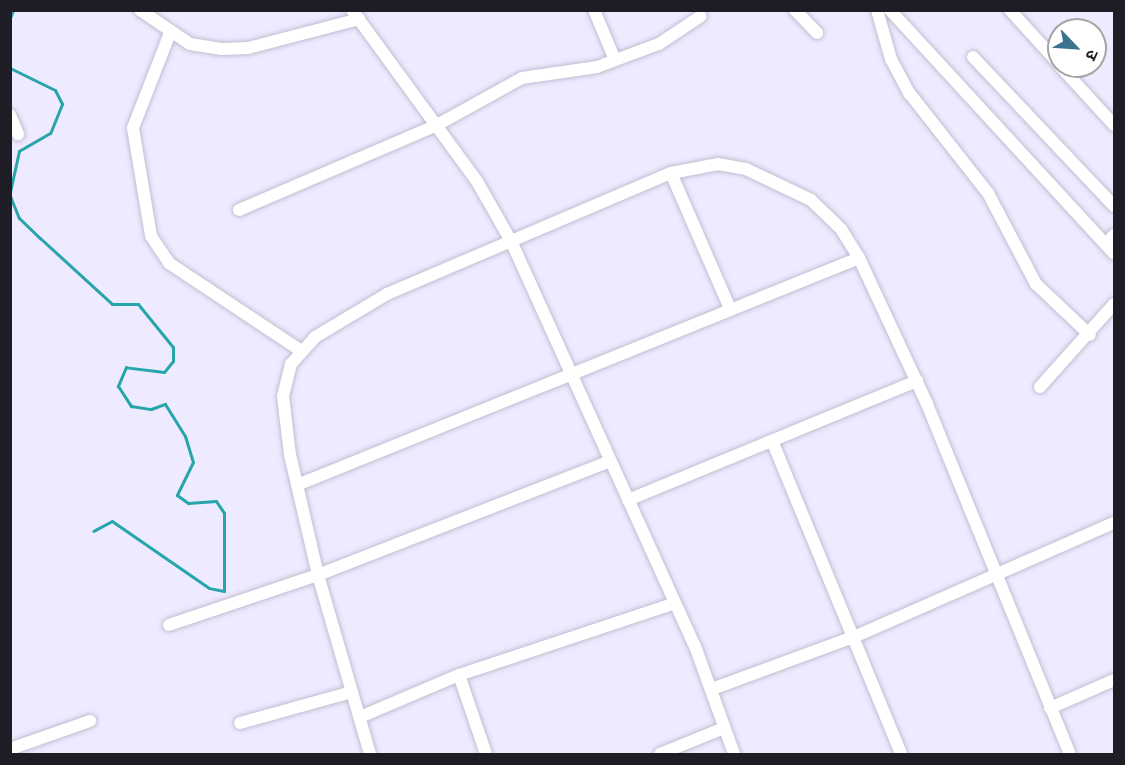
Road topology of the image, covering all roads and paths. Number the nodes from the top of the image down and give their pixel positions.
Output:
1 (140, 10) edge
2 (594, 10) edge
3 (795, 10) edge
4 (877, 10) edge
5 (890, 10) edge
6 (1010, 10) edge
7 (355, 15) edge
8 (701, 16) dead end
9 (170, 33) junction
10 (817, 33) dead end
11 (1047, 51) edge
12 (972, 57) dead end
13 (615, 60) junction
14 (1072, 78) edge
15 (10, 115) edge
16 (1114, 124) edge
17 (437, 125) junction
18 (18, 134) dead end
19 (671, 173) junction
20 (1114, 206) edge
21 (239, 210) dead end
22 (1110, 240) edge
23 (511, 242) junction
24 (1114, 254) edge
25 (859, 258) junction
26 (730, 309) junction
27 (1112, 312) edge
28 (1090, 335) junction
29 (300, 350) junction
30 (571, 376) junction
31 (917, 381) junction
32 (1040, 387) dead end
33 (773, 443) junction
34 (610, 461) junction
35 (297, 485) junction
36 (628, 500) junction
37 (1114, 523) edge
38 (998, 572) junction
39 (318, 575) junction
40 (674, 604) junction
41 (169, 625) dead end
42 (856, 636) junction
43 (459, 675) junction
44 (1114, 680) edge
45 (712, 689) junction
46 (352, 692) junction
47 (1050, 708) junction
48 (360, 717) junction
49 (90, 722) dead end
50 (240, 723) dead end
51 (724, 729) junction
52 (10, 749) edge
53 (33, 750) edge
54 (370, 754) edge
55 (486, 754) edge
56 (660, 754) edge
57 (734, 754) edge
58 (901, 754) edge
59 (1070, 754) edge

1 - 9 street
2 - 13 street
3 - 10 street
4 - 28 street
5 - 22 street
6 - 11 street
7 - 9 street
7 - 17 street
8 - 13 street
9 - 29 street
12 - 20 street
13 - 17 street
14 - 16 street
15 - 18 street
17 - 21 street
17 - 23 street
19 - 23 street
19 - 25 street
19 - 26 street
22 - 24 street
23 - 29 street
23 - 30 street
25 - 26 street
25 - 31 street
26 - 30 street
27 - 28 street
28 - 32 street
29 - 35 street
30 - 34 street
30 - 35 street
31 - 33 street
31 - 38 street
33 - 36 street
33 - 42 street
34 - 36 street
34 - 39 street
35 - 39 street
36 - 40 street
37 - 38 street
38 - 42 street
38 - 47 street
39 - 41 street
39 - 46 street
40 - 43 street
40 - 45 street
42 - 45 street
42 - 58 street
43 - 48 street
43 - 55 street
44 - 47 street
45 - 51 street
46 - 48 street
46 - 50 street
47 - 59 street
48 - 54 street
49 - 53 street
51 - 56 street
51 - 57 street
52 - 53 street

